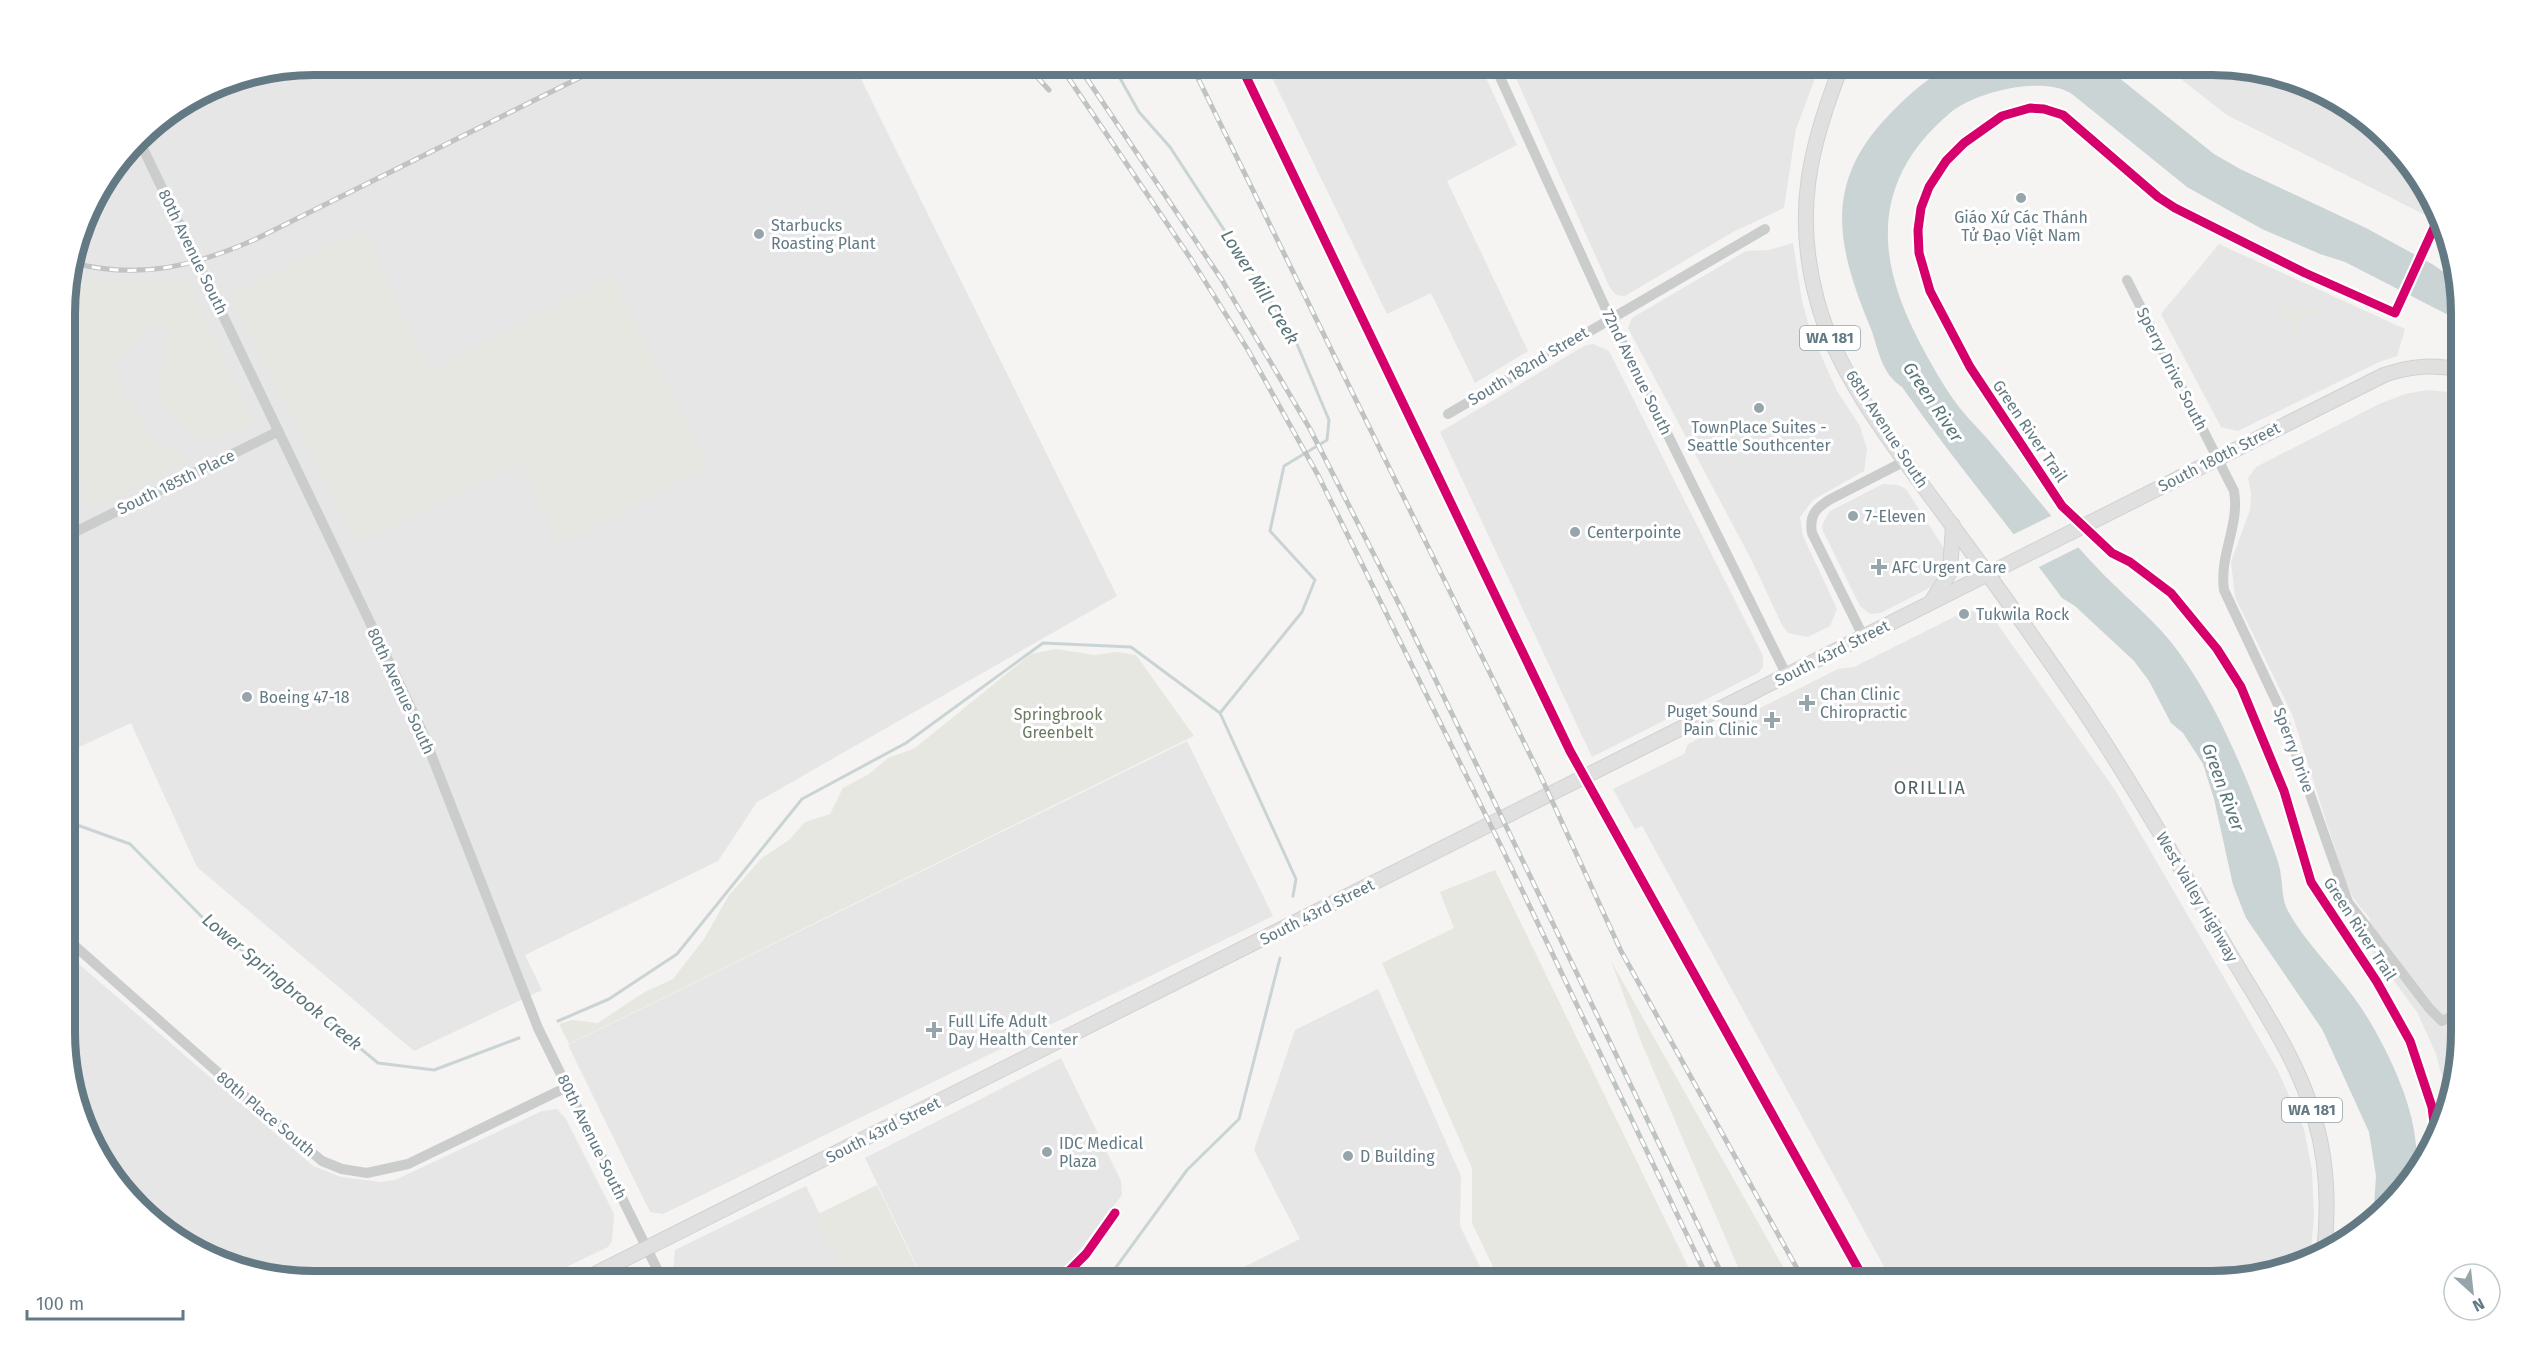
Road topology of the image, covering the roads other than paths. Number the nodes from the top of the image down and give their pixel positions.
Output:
1 (1499, 75) edge
2 (1838, 75) edge
3 (143, 147) edge
4 (1765, 229) dead end
5 (2127, 280) dead end
6 (1610, 318) junction
7 (2451, 369) edge
8 (1448, 414) dead end
9 (278, 432) junction
10 (2218, 457) junction
11 (1905, 461) junction
12 (1953, 525) junction
13 (75, 532) dead end
14 (1986, 573) junction
15 (1930, 603) junction
16 (1863, 636) junction
17 (1787, 676) junction
18 (75, 946) edge
19 (2451, 1017) edge
20 (567, 1087) junction
21 (2325, 1242) edge
22 (647, 1249) junction
23 (602, 1271) edge
24 (658, 1271) edge

1 - 6 street, 72nd Avenue South
2 - 11 main road, 68th Avenue South / WA 181
3 - 9 street, 80th Avenue South
4 - 6 street, South 182nd Street
5 - 10 street, Sperry Drive South
6 - 8 street, South 182nd Street
6 - 17 street, 72nd Avenue South
7 - 10 main road, South 180th Street
9 - 13 street, South 185th Place
9 - 20 street, 80th Avenue South
10 - 14 main road, South 180th Street
10 - 19 street, Sperry Drive
11 - 12 main road, 68th Avenue South / WA 181
11 - 16 street
12 - 14 main road, 68th Avenue South / WA 181
12 - 15 main road
14 - 15 main road, South 43rd Street
14 - 21 main road, West Valley Highway / WA 181
15 - 16 main road, South 43rd Street
16 - 17 main road, South 43rd Street
17 - 22 main road, South 43rd Street
18 - 20 street, 80th Place South
20 - 22 street, 80th Avenue South
22 - 23 main road, South 43rd Street
22 - 24 street, 80th Avenue South

